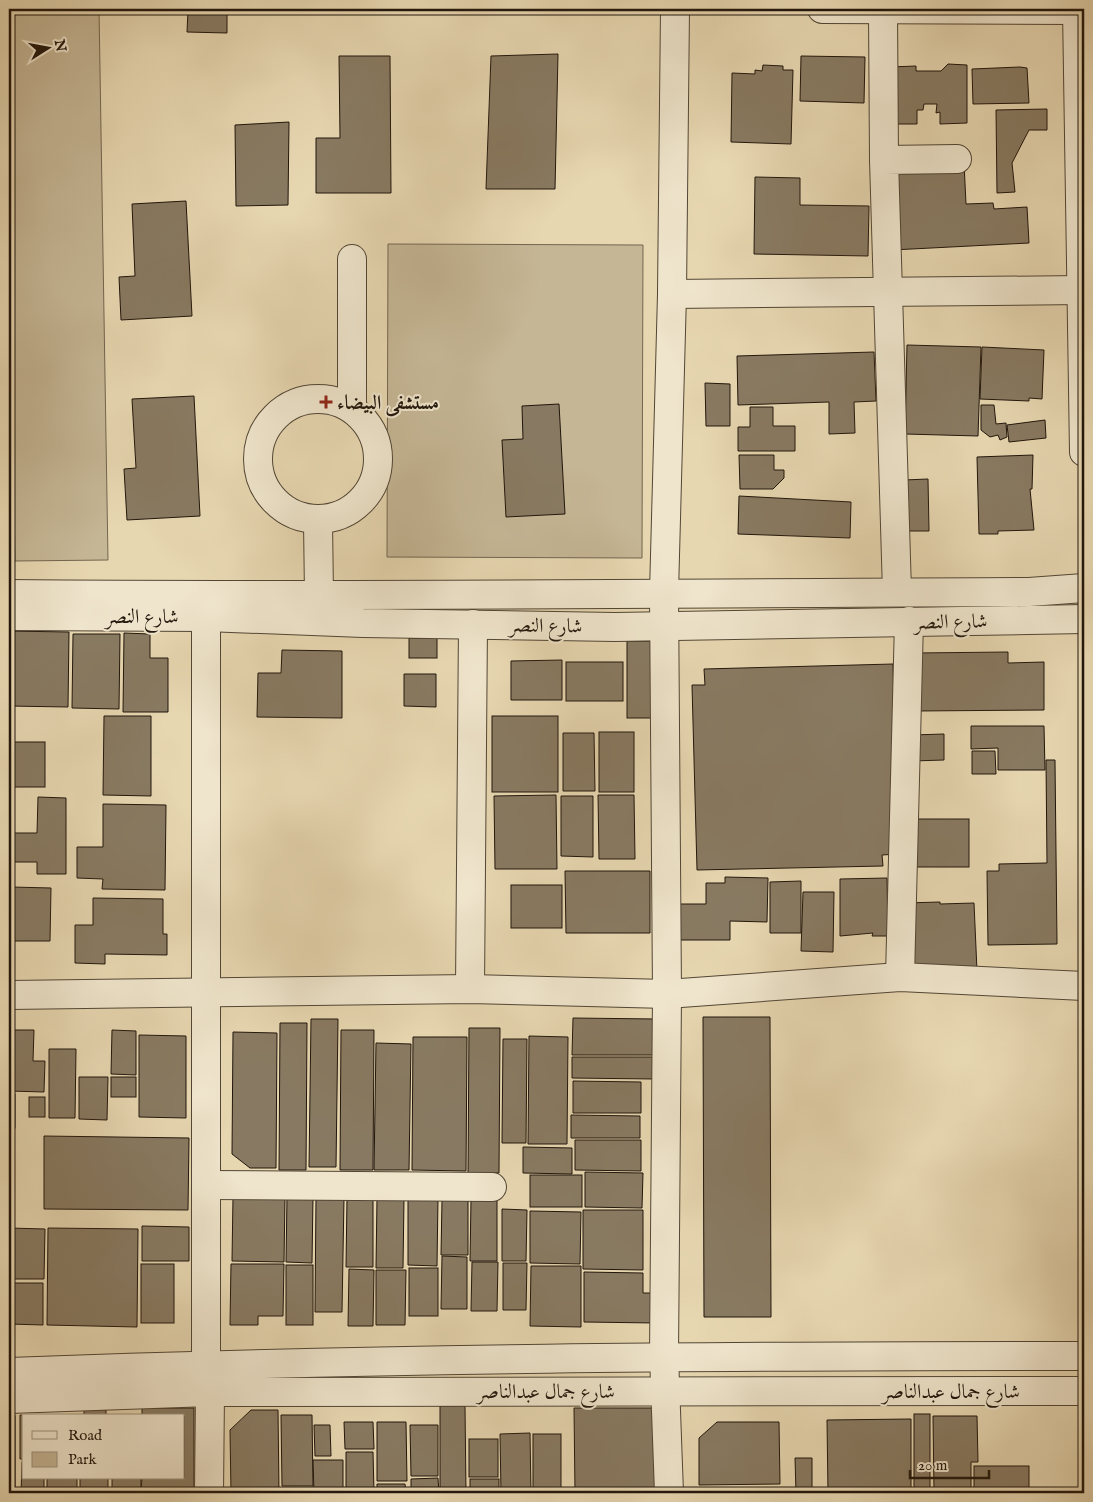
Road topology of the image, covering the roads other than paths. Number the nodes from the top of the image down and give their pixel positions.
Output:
1 (675, 9) edge
2 (822, 9) edge
3 (883, 10) edge
4 (1078, 10) edge
5 (1082, 83) edge
6 (957, 159) dead end
7 (884, 160) junction
8 (352, 259) dead end
9 (1082, 290) junction
10 (889, 292) junction
11 (672, 294) junction
12 (352, 408) junction
13 (1084, 452) edge
14 (318, 521) junction
15 (1084, 588) edge
16 (897, 592) junction
17 (664, 593) junction
18 (9, 594) edge
19 (319, 596) junction
20 (364, 596) junction
21 (9, 616) edge
22 (206, 617) junction
23 (1084, 620) edge
24 (909, 621) junction
25 (363, 623) junction
26 (473, 624) junction
27 (664, 626) junction
28 (900, 977) junction
29 (1084, 986) edge
30 (470, 989) junction
31 (206, 992) junction
32 (667, 994) junction
33 (9, 995) edge
34 (207, 1185) junction
35 (492, 1187) dead end
36 (664, 1356) junction
37 (1084, 1356) edge
38 (206, 1364) junction
39 (9, 1372) edge
40 (666, 1391) junction
41 (1084, 1391) edge
42 (210, 1392) junction
43 (9, 1399) edge
44 (209, 1493) edge
45 (669, 1493) edge

1 - 11 street
2 - 3 street
3 - 4 street
3 - 7 street
4 - 5 street
5 - 9 street
6 - 7 street
7 - 10 street
8 - 12 street
9 - 10 street
9 - 13 street
10 - 11 street
10 - 16 street
11 - 17 street
12 - 14 street
12 - 14 street
14 - 19 street
15 - 16 street, شارع النصر
16 - 17 street, شارع النصر
17 - 20 street, شارع النصر
17 - 27 street
18 - 19 street, شارع النصر
19 - 20 street, شارع النصر
20 - 25 street
21 - 22 street, شارع النصر
22 - 25 street, شارع النصر
22 - 31 street
23 - 24 street, شارع النصر
24 - 27 street, شارع النصر
24 - 28 street
25 - 26 street, شارع النصر
26 - 27 street, شارع النصر
26 - 30 street
27 - 32 street
28 - 29 street
28 - 32 street
30 - 31 street
30 - 32 street
31 - 33 street
31 - 34 street
32 - 36 street
34 - 35 street
34 - 38 street
36 - 37 street
36 - 38 street
36 - 40 street
38 - 39 street
38 - 42 street
40 - 41 street, شارع جمال عبدالناصر
40 - 42 street, شارع جمال عبدالناصر
40 - 45 street
42 - 43 street, شارع جمال عبدالناصر
42 - 44 street

